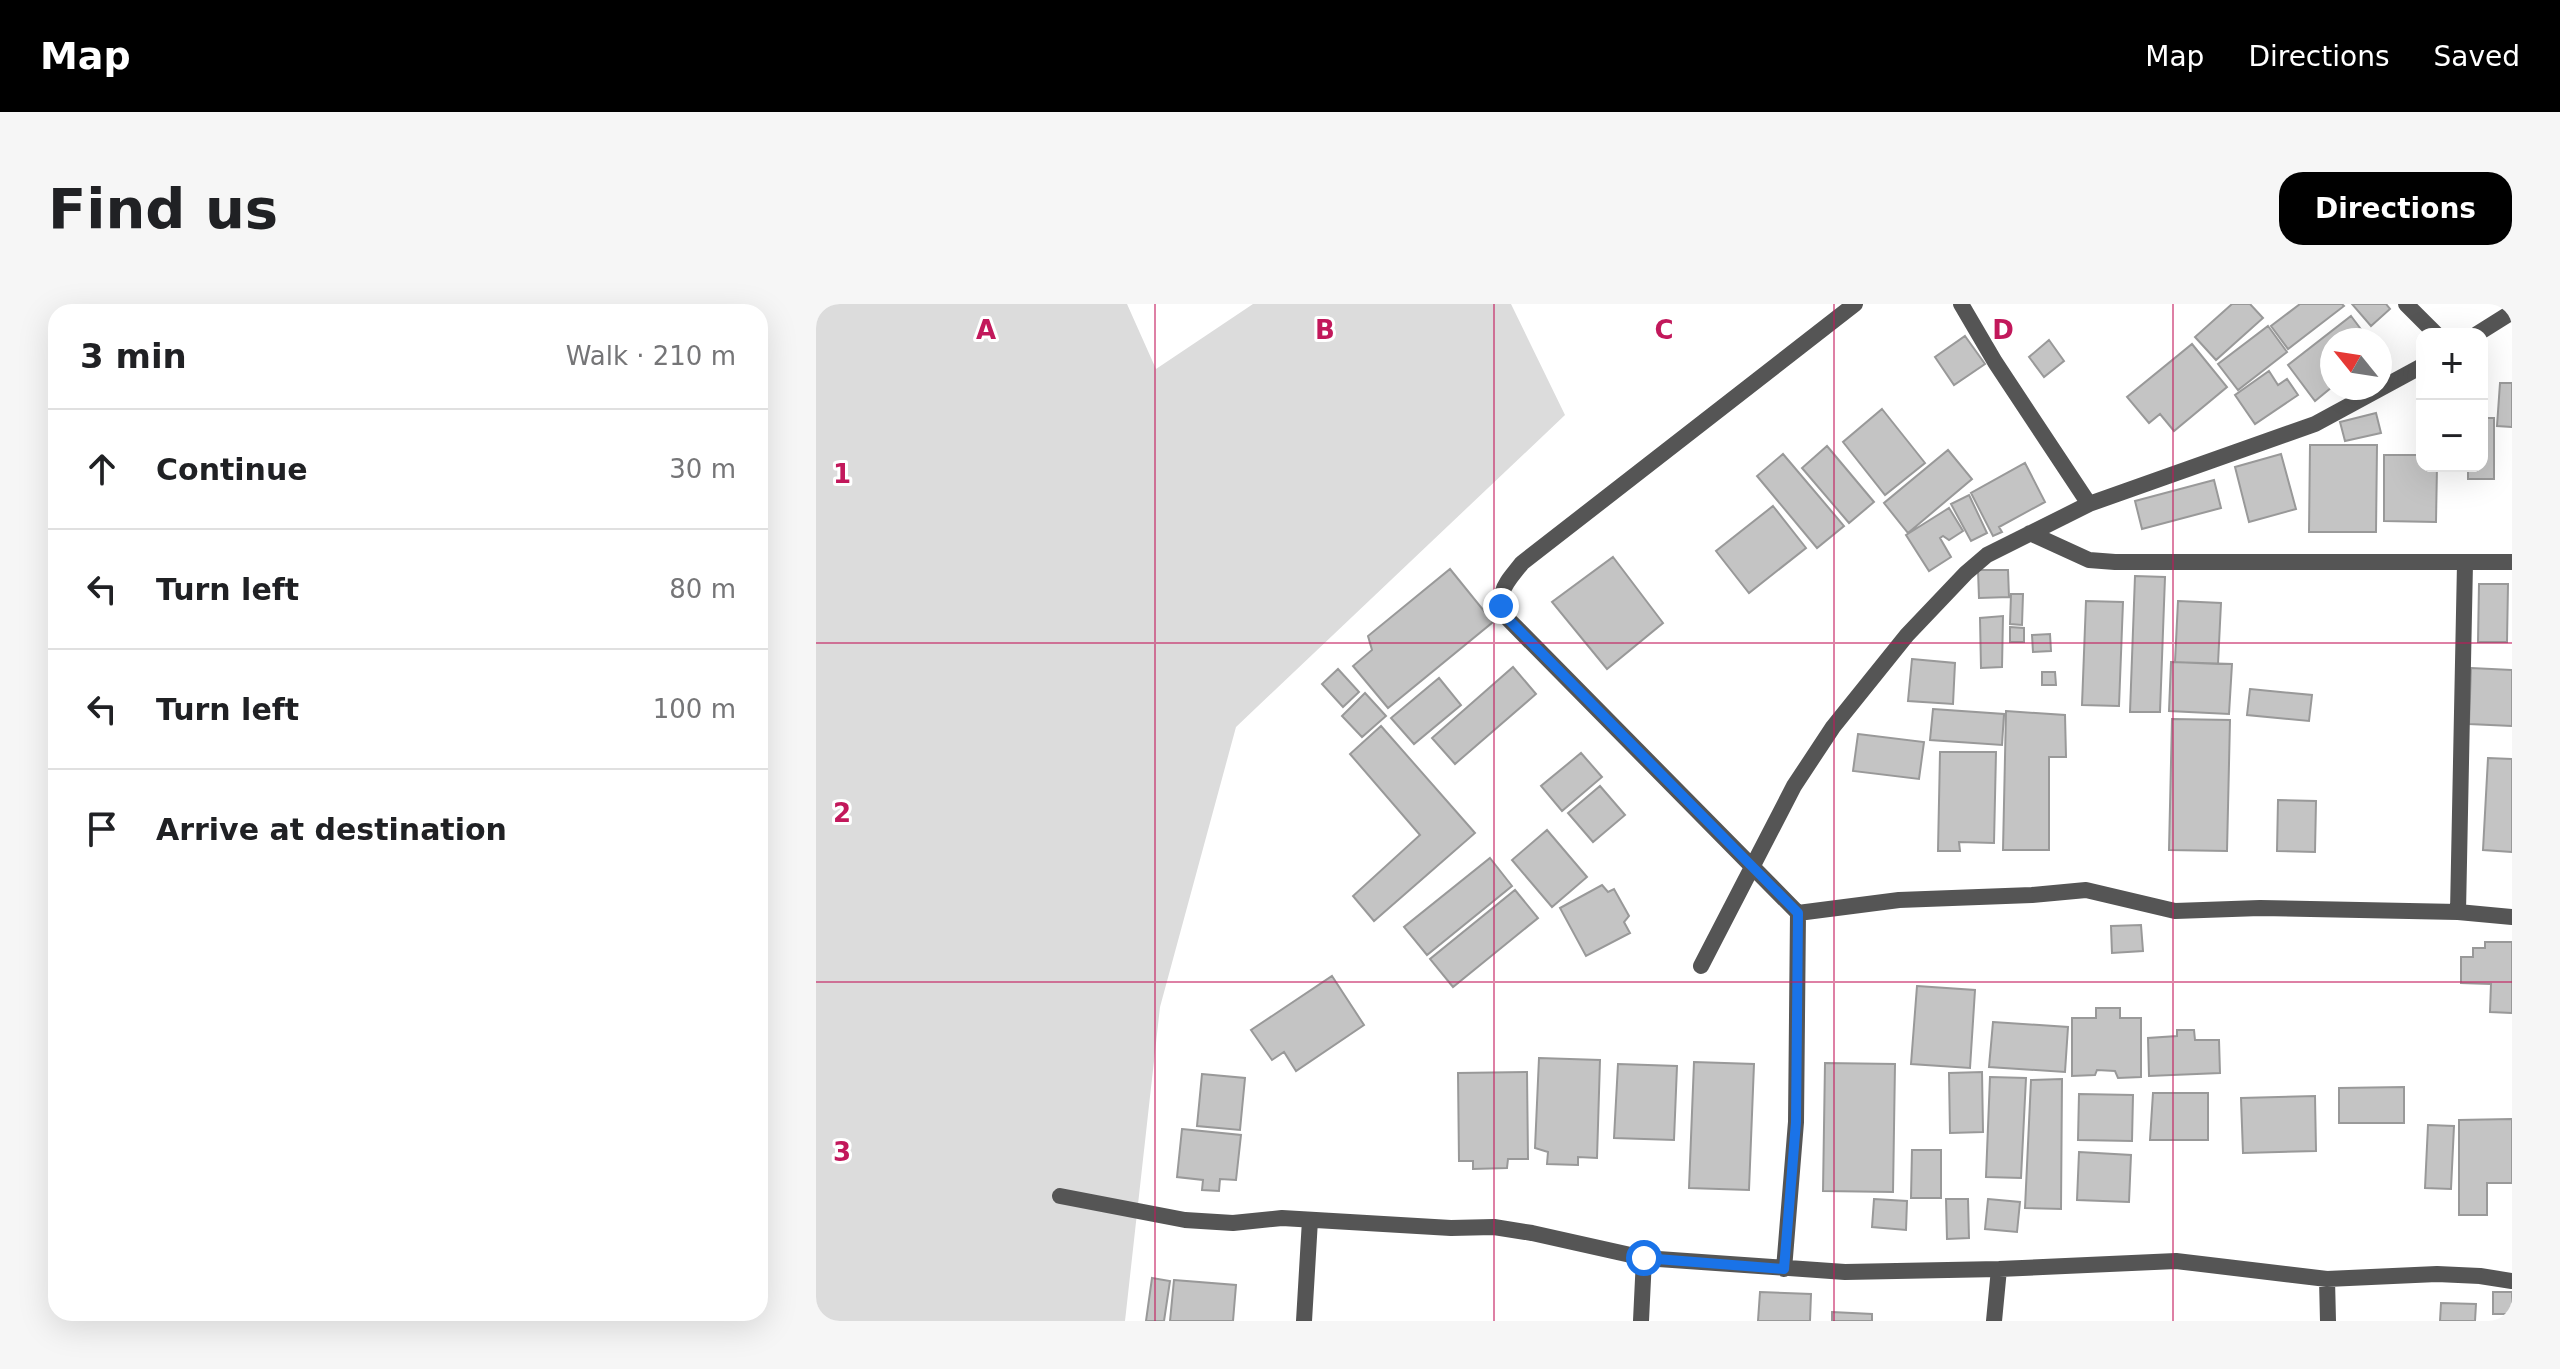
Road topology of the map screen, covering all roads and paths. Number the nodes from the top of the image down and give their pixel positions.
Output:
1 (1855, 304) edge
2 (1961, 304) edge
3 (2406, 304) edge
4 (2512, 312) edge
5 (2430, 328) edge
6 (2487, 328) edge
7 (2416, 369) edge
8 (2089, 504) junction
9 (2030, 533) junction
10 (2512, 562) edge
11 (2465, 563) junction
12 (1752, 867) junction
13 (2458, 912) junction
14 (1798, 913) junction
15 (2512, 917) edge
16 (1701, 966) dead end
17 (1060, 1196) dead end
18 (1310, 1220) junction
19 (1644, 1258) junction
20 (1784, 1269) junction
21 (1999, 1269) junction
22 (2327, 1279) junction
23 (2512, 1281) edge
24 (1304, 1321) edge
25 (1641, 1321) edge
26 (1994, 1321) edge
27 (2328, 1321) edge

1 - 12 street
2 - 8 street
3 - 5 street
4 - 6 street
7 - 8 street
8 - 9 street
9 - 11 street
9 - 12 street
10 - 11 street
11 - 13 street
12 - 14 street
12 - 16 street
13 - 14 street
13 - 15 street
14 - 20 street
17 - 18 street
18 - 19 street
18 - 24 street
19 - 20 street
19 - 25 street
20 - 21 street
21 - 22 street
21 - 26 street
22 - 23 street
22 - 27 street

